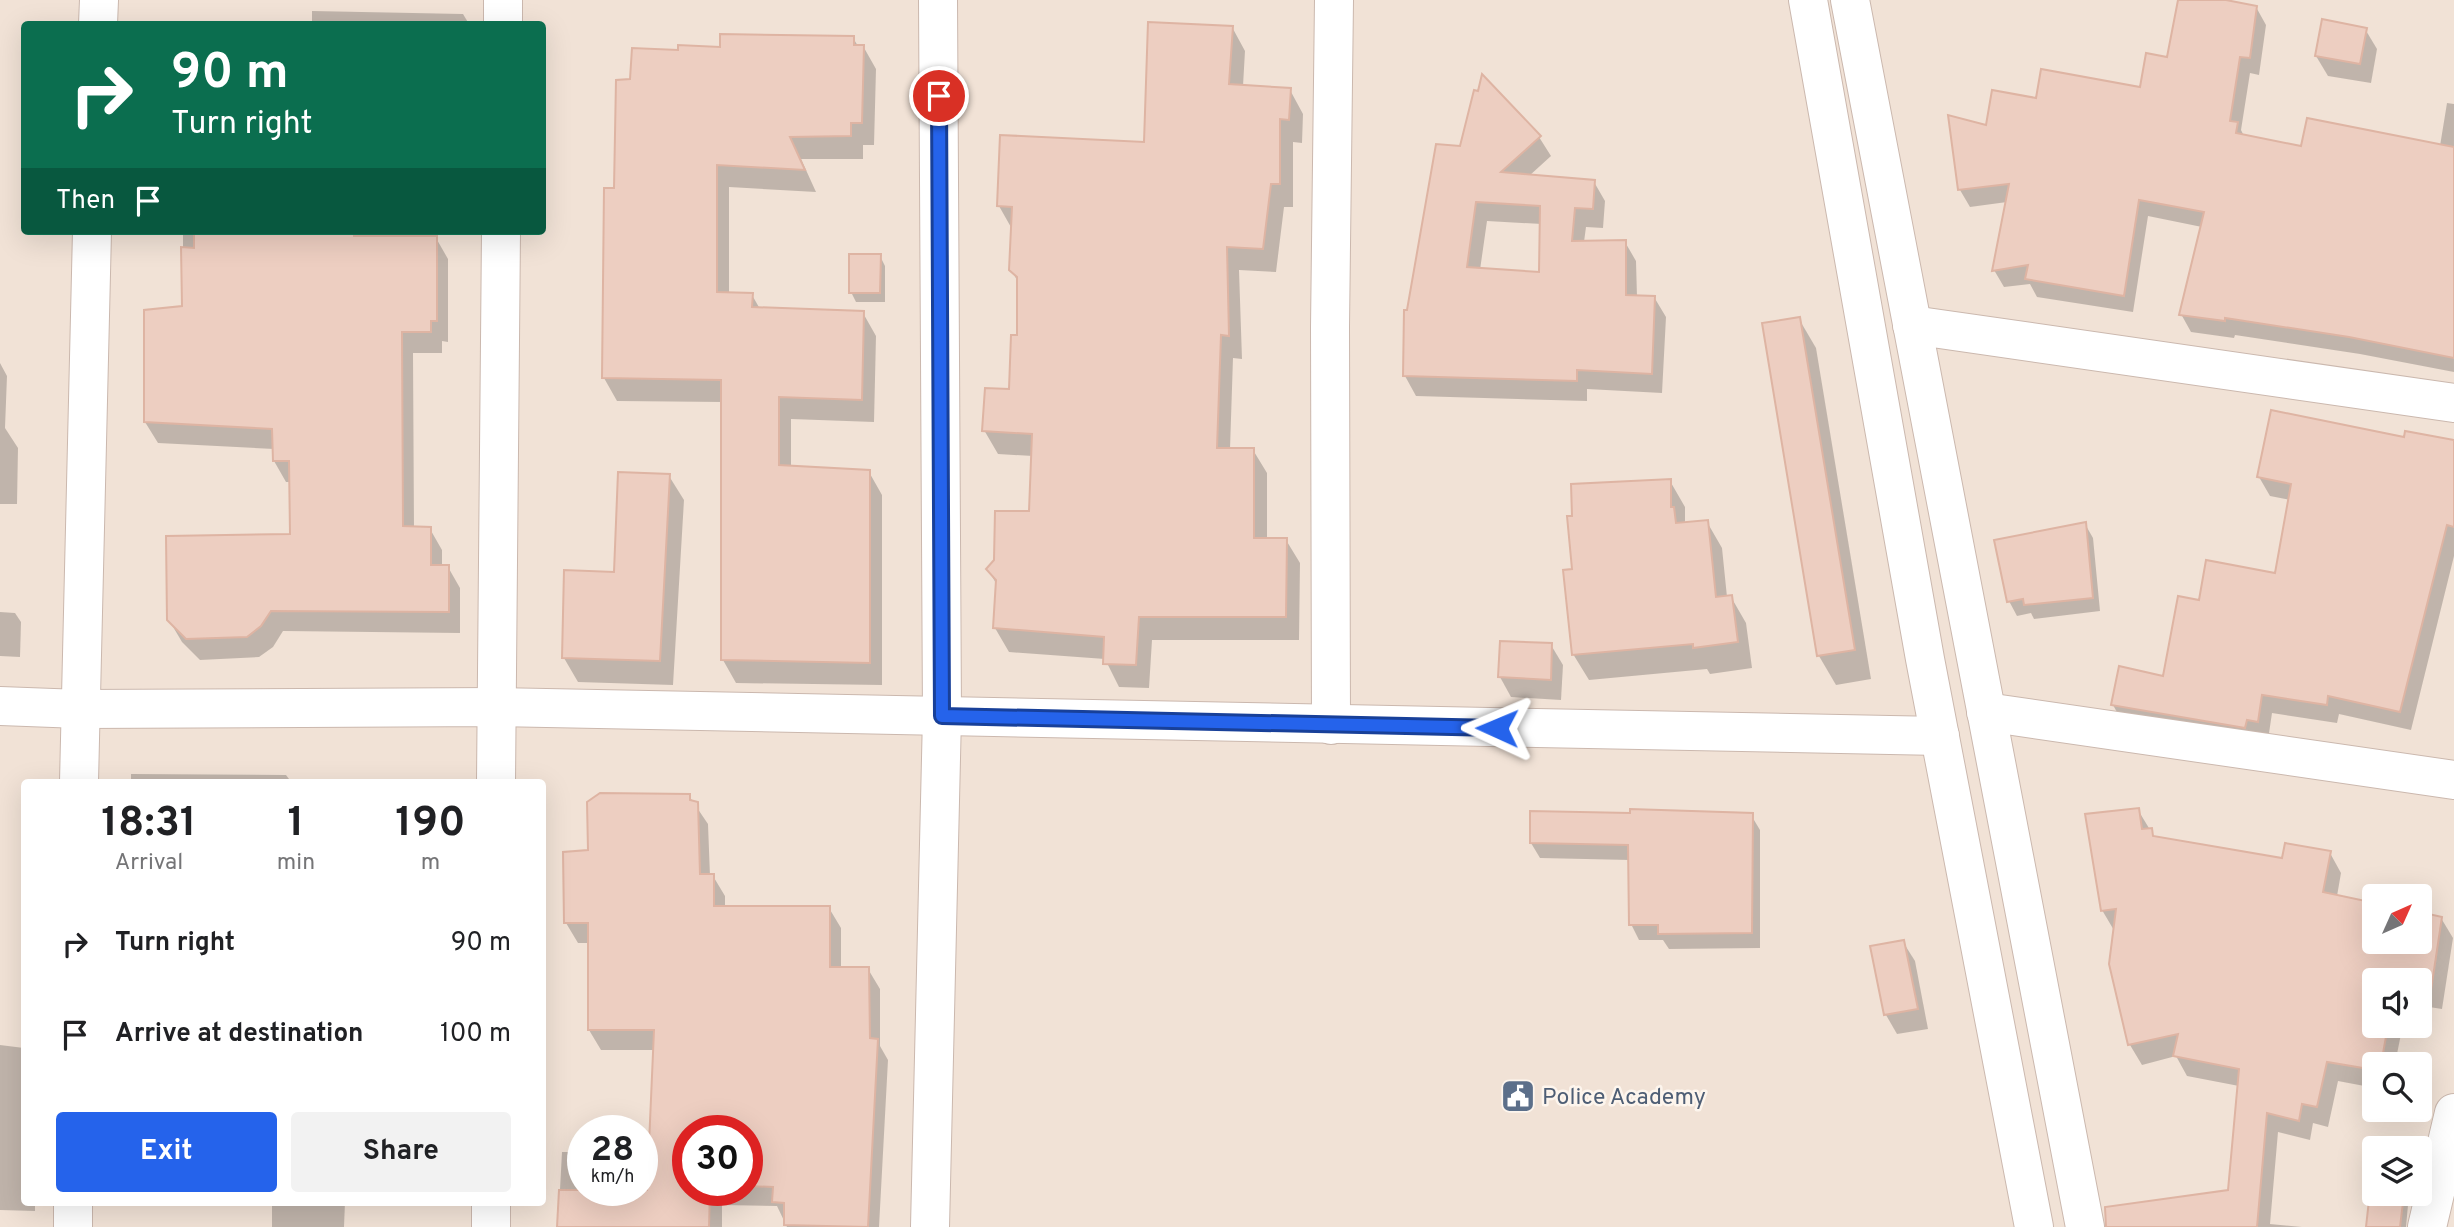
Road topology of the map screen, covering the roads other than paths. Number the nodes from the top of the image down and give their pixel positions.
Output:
1 (99, 0) edge
2 (503, 0) edge
3 (938, 0) edge
4 (1334, 0) edge
5 (1808, 0) edge
6 (1850, 0) edge
7 (98, 21) edge
8 (503, 21) edge
9 (92, 235) edge
10 (501, 235) edge
11 (1912, 324) junction
12 (2454, 403) edge
13 (0, 706) edge
14 (497, 707) junction
15 (80, 709) junction
16 (1986, 712) junction
17 (942, 716) junction
18 (1331, 725) junction
19 (1940, 736) junction
20 (79, 779) edge
21 (496, 779) edge
22 (2454, 780) edge
23 (2454, 1113) edge
24 (73, 1206) edge
25 (491, 1206) edge
26 (73, 1227) edge
27 (491, 1227) edge
28 (930, 1227) edge
29 (2034, 1227) edge
30 (2085, 1227) edge
31 (2427, 1227) edge

1 - 7 street
2 - 8 street
3 - 17 street
4 - 18 street
5 - 19 street
6 - 11 street
9 - 15 street
10 - 14 street
11 - 12 street
11 - 16 street
13 - 15 street
14 - 15 street
14 - 17 street
14 - 21 street
15 - 20 street
16 - 22 street
16 - 30 street
17 - 18 street
17 - 28 street
18 - 19 street
19 - 29 street
23 - 31 street
24 - 26 street
25 - 27 street

